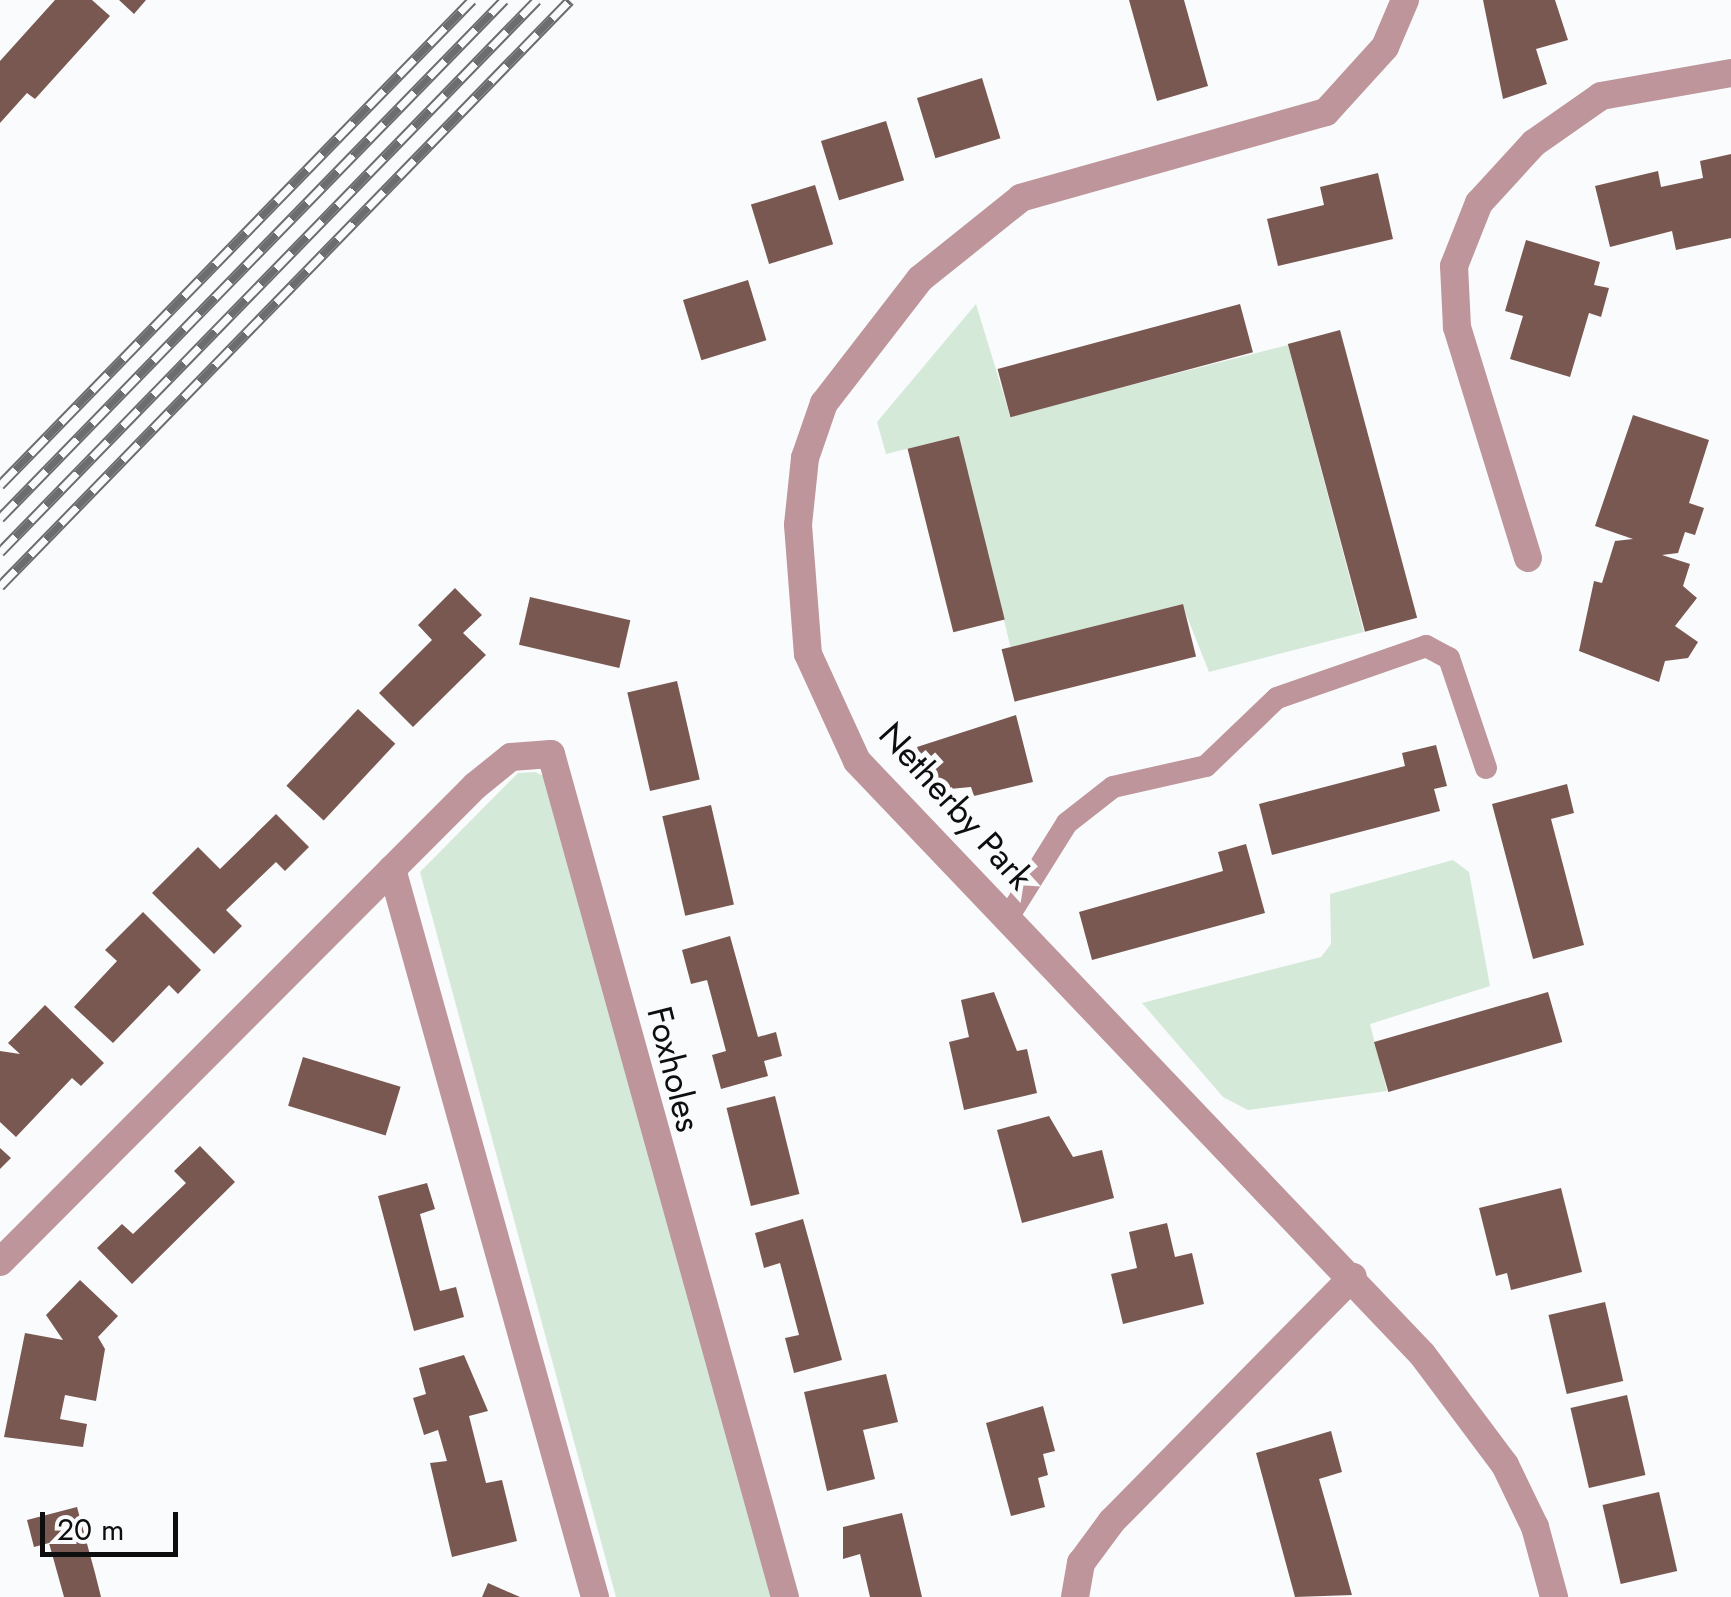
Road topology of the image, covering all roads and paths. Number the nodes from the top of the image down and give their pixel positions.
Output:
1 (1405, 0) edge
2 (1731, 73) edge
3 (1528, 558) dead end
4 (1486, 768) dead end
5 (392, 869) junction
6 (1008, 919) junction
7 (0, 1262) edge
8 (1354, 1277) junction
9 (595, 1597) edge
10 (785, 1597) edge
11 (1075, 1597) edge
12 (1554, 1597) edge

1 - 6 street, Netherby Park
2 - 3 street
4 - 6 lane
5 - 7 street, Foxholes
5 - 9 street
5 - 10 street, Foxholes
6 - 8 street, Netherby Park
8 - 11 street
8 - 12 street, Netherby Park

